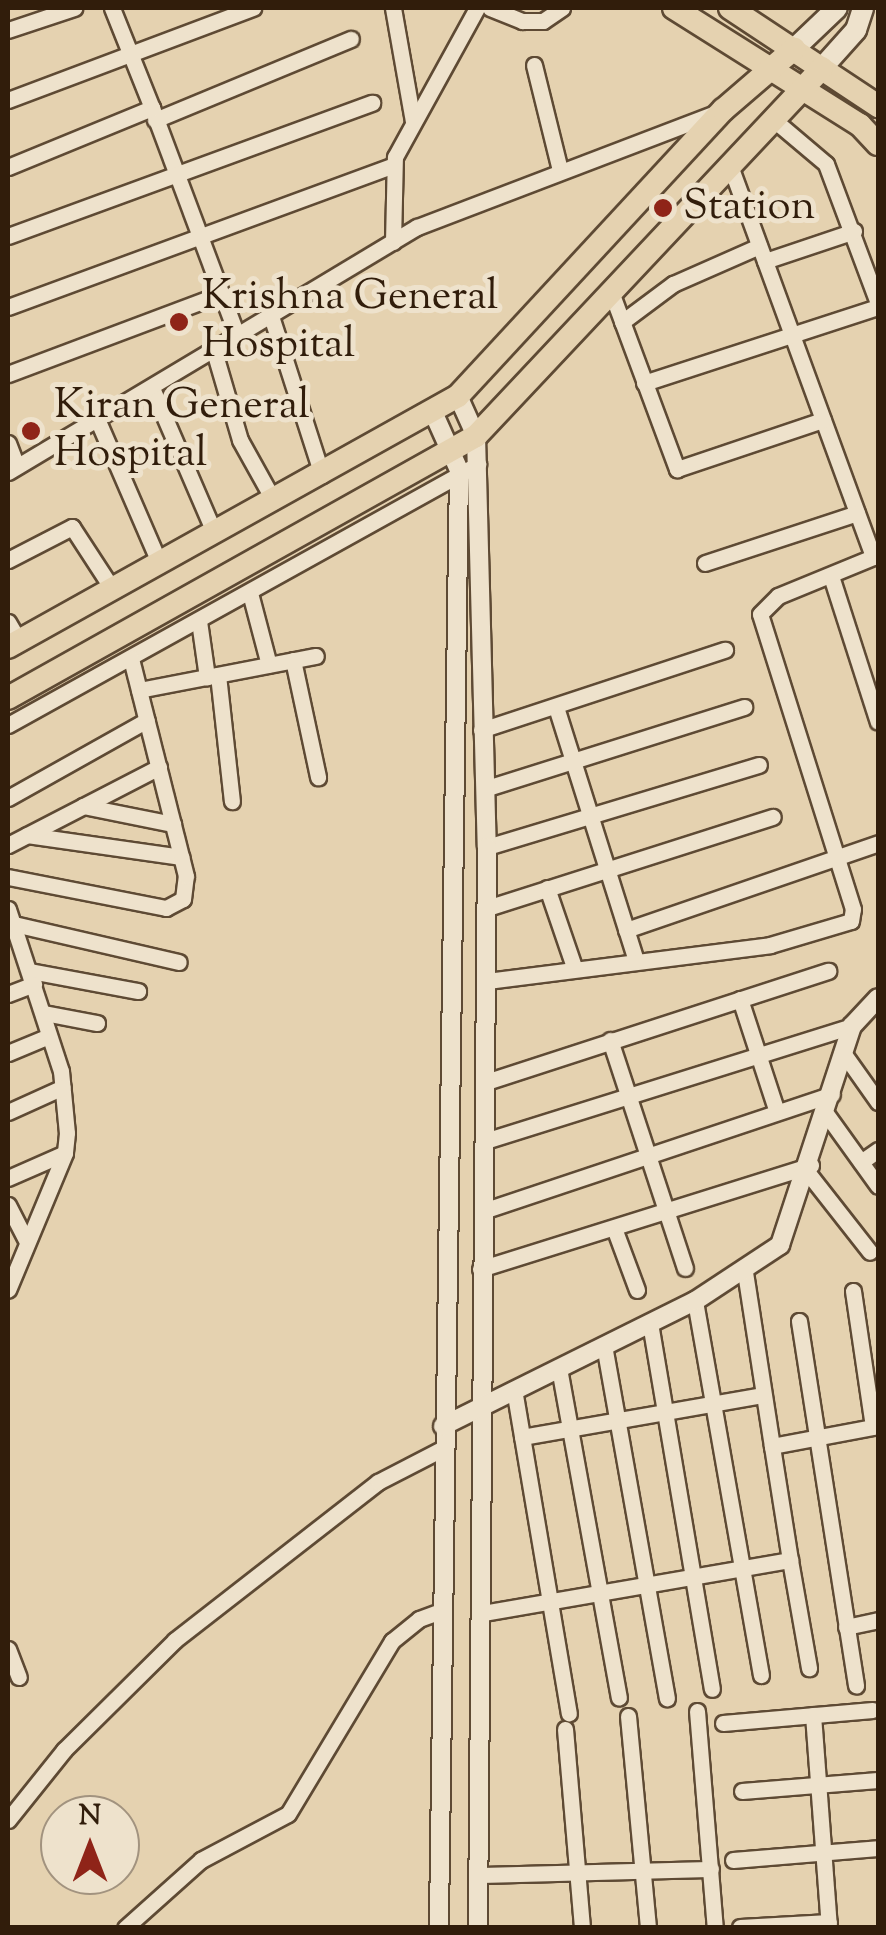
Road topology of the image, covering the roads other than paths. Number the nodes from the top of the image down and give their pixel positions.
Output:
1 (74, 8) edge
2 (112, 8) edge
3 (254, 8) edge
4 (393, 8) edge
5 (477, 8) edge
6 (490, 8) edge
7 (562, 8) edge
8 (674, 8) edge
9 (730, 8) edge
10 (836, 8) edge
11 (863, 8) edge
12 (8, 30) edge
13 (351, 39) dead end
14 (794, 49) junction
15 (131, 53) junction
16 (534, 64) dead end
17 (770, 68) junction
18 (822, 68) junction
19 (802, 89) junction
20 (8, 100) edge
21 (372, 103) dead end
22 (878, 106) edge
23 (723, 110) junction
24 (154, 114) junction
25 (774, 120) junction
26 (412, 121) junction
27 (878, 144) edge
28 (392, 165) junction
29 (8, 167) edge
30 (560, 170) junction
31 (732, 171) junction
32 (176, 173) junction
33 (854, 231) junction
34 (199, 234) junction
35 (8, 236) edge
36 (393, 242) junction
37 (878, 242) edge
38 (860, 247) junction
39 (762, 254) junction
40 (221, 294) junction
41 (613, 297) junction
42 (878, 305) edge
43 (8, 307) edge
44 (271, 316) junction
45 (622, 322) junction
46 (237, 335) junction
47 (792, 335) junction
48 (214, 351) junction
49 (9, 369) edge
50 (644, 383) junction
51 (152, 388) junction
52 (458, 396) junction
53 (433, 412) junction
54 (823, 420) junction
55 (98, 421) junction
56 (476, 436) junction
57 (8, 443) edge
58 (454, 450) junction
59 (478, 464) junction
60 (12, 469) edge
61 (322, 475) junction
62 (459, 480) junction
63 (274, 501) junction
64 (857, 512) junction
65 (215, 534) junction
66 (876, 556) edge
67 (8, 560) edge
68 (705, 562) dead end
69 (160, 564) junction
70 (831, 576) junction
71 (112, 590) junction
72 (250, 593) junction
73 (199, 621) junction
74 (11, 637) edge
75 (725, 650) dead end
76 (316, 656) dead end
77 (131, 658) junction
78 (293, 660) junction
79 (269, 665) junction
80 (212, 676) junction
81 (140, 690) junction
82 (8, 698) edge
83 (744, 706) dead end
84 (556, 707) junction
85 (877, 713) edge
86 (147, 720) junction
87 (8, 725) edge
88 (481, 730) junction
89 (573, 763) junction
90 (759, 766) dead end
91 (159, 767) junction
92 (318, 777) dead end
93 (484, 789) junction
94 (8, 798) edge
95 (232, 801) dead end
96 (83, 805) junction
97 (773, 817) dead end
98 (591, 818) junction
99 (173, 824) junction
100 (27, 835) junction
101 (878, 843) edge
102 (8, 846) edge
103 (487, 846) junction
104 (181, 858) junction
105 (834, 858) junction
106 (607, 869) junction
107 (8, 877) edge
108 (547, 888) junction
109 (484, 909) junction
110 (12, 925) edge
111 (626, 930) junction
112 (635, 958) junction
113 (179, 962) dead end
114 (574, 967) junction
115 (828, 971) dead end
116 (32, 978) junction
117 (487, 980) junction
118 (138, 991) dead end
119 (8, 994) edge
120 (740, 999) junction
121 (876, 1004) edge
122 (44, 1014) junction
123 (97, 1023) dead end
124 (852, 1026) junction
125 (49, 1036) junction
126 (610, 1040) junction
127 (8, 1053) edge
128 (844, 1054) junction
129 (759, 1057) junction
130 (486, 1082) junction
131 (63, 1087) junction
132 (832, 1094) junction
133 (630, 1100) junction
134 (878, 1102) edge
135 (8, 1112) edge
136 (777, 1112) junction
137 (827, 1115) junction
138 (484, 1141) junction
139 (878, 1150) edge
140 (65, 1154) junction
141 (648, 1155) junction
142 (862, 1162) junction
143 (810, 1169) junction
144 (8, 1178) edge
145 (878, 1186) edge
146 (8, 1205) edge
147 (483, 1211) junction
148 (666, 1211) junction
149 (614, 1228) junction
150 (27, 1242) junction
151 (870, 1252) dead end
152 (685, 1268) dead end
153 (480, 1269) junction
154 (744, 1272) junction
155 (8, 1290) edge
156 (638, 1290) dead end
157 (853, 1291) dead end
158 (695, 1301) junction
159 (799, 1321) dead end
160 (650, 1324) junction
161 (604, 1345) junction
162 (559, 1368) junction
163 (514, 1389) junction
164 (763, 1395) junction
165 (483, 1399) junction
166 (715, 1404) junction
167 (666, 1412) junction
168 (443, 1417) junction
169 (618, 1420) junction
170 (876, 1426) edge
171 (570, 1428) junction
172 (522, 1437) junction
173 (816, 1439) junction
174 (772, 1446) junction
175 (442, 1449) junction
176 (790, 1560) junction
177 (742, 1568) junction
178 (692, 1575) junction
179 (647, 1583) junction
180 (600, 1592) junction
181 (550, 1602) junction
182 (442, 1612) junction
183 (482, 1612) junction
184 (878, 1620) edge
185 (846, 1626) junction
186 (8, 1649) edge
187 (809, 1668) dead end
188 (762, 1675) dead end
189 (19, 1677) dead end
190 (856, 1686) dead end
191 (712, 1689) dead end
192 (619, 1698) dead end
193 (668, 1698) dead end
194 (872, 1710) dead end
195 (696, 1711) dead end
196 (812, 1715) junction
197 (628, 1716) dead end
198 (723, 1723) dead end
199 (878, 1780) edge
200 (818, 1786) junction
201 (742, 1791) dead end
202 (8, 1820) edge
203 (878, 1848) edge
204 (823, 1854) junction
205 (733, 1860) dead end
206 (711, 1868) junction
207 (642, 1872) junction
208 (480, 1875) junction
209 (578, 1876) junction
210 (829, 1925) edge
211 (740, 1927) edge
212 (125, 1928) edge
213 (439, 1928) edge
214 (478, 1928) edge
215 (582, 1928) edge
216 (648, 1928) edge
217 (715, 1928) edge

1 - 12 street
2 - 15 street
3 - 15 street
4 - 26 street
5 - 26 street
6 - 7 street
8 - 17 main road
9 - 14 main road
10 - 14 main road
11 - 18 main road
13 - 24 street
14 - 17 main road
14 - 18 main road
15 - 20 street
15 - 24 street
16 - 30 street
17 - 19 main road
17 - 23 main road
18 - 19 main road
18 - 22 main road
19 - 25 main road
19 - 27 main road
21 - 32 street
23 - 30 street
23 - 52 main road
24 - 29 street
24 - 32 street
25 - 31 main road
25 - 33 street
26 - 28 street
28 - 34 street
28 - 36 street
30 - 36 street
31 - 39 street
31 - 41 main road
32 - 34 street
32 - 35 street
33 - 38 street
33 - 39 street
34 - 40 street
34 - 43 street
36 - 44 street
37 - 38 street
38 - 42 street
39 - 45 street
39 - 47 street
40 - 46 street
40 - 49 street
41 - 45 street
41 - 56 main road
42 - 47 street
44 - 46 street
44 - 61 street
45 - 50 street
46 - 48 street
47 - 50 street
47 - 54 street
48 - 51 street
48 - 63 street
50 - 54 street
51 - 55 street
51 - 65 street
52 - 53 main road
52 - 56 street
53 - 58 street
53 - 61 main road
54 - 64 street
55 - 60 street
55 - 69 street
56 - 58 main road
56 - 59 street
57 - 60 street
58 - 62 street
58 - 82 main road
59 - 62 street
59 - 88 street
61 - 63 main road
62 - 72 street
62 - 168 street
63 - 65 main road
64 - 66 street
64 - 68 street
65 - 69 main road
66 - 70 street
67 - 71 street
69 - 71 main road
70 - 85 street
70 - 105 street
71 - 74 main road
72 - 73 street
72 - 79 street
73 - 77 street
73 - 80 street
75 - 84 street
76 - 78 street
77 - 81 street
77 - 87 street
78 - 79 street
78 - 92 street
79 - 80 street
80 - 81 street
80 - 95 street
81 - 86 street
83 - 89 street
84 - 88 street
84 - 89 street
86 - 91 street
86 - 94 street
88 - 93 street
89 - 93 street
89 - 98 street
90 - 98 street
91 - 96 street
91 - 99 street
93 - 103 street
96 - 99 street
96 - 100 street
97 - 106 street
98 - 103 street
98 - 106 street
99 - 104 street
100 - 102 street
100 - 104 street
101 - 105 street
103 - 109 street
104 - 107 street
105 - 111 street
105 - 112 street
106 - 108 street
106 - 111 street
108 - 109 street
108 - 114 street
109 - 117 street
110 - 113 street
110 - 116 street
111 - 112 street
112 - 114 street
114 - 117 street
115 - 120 street
116 - 118 street
116 - 119 street
116 - 122 street
117 - 130 street
120 - 126 street
120 - 129 street
121 - 124 street
122 - 123 street
122 - 125 street
124 - 128 street
124 - 129 street
125 - 127 street
125 - 131 street
126 - 130 street
126 - 133 street
128 - 132 street
128 - 134 street
129 - 133 street
129 - 136 street
130 - 138 street
131 - 135 street
131 - 140 street
132 - 136 street
132 - 137 street
133 - 138 street
133 - 141 street
136 - 141 street
137 - 142 street
137 - 143 street
138 - 147 street
139 - 142 street
140 - 144 street
140 - 150 street
141 - 147 street
141 - 148 street
142 - 145 street
143 - 148 street
143 - 151 street
143 - 154 street
146 - 150 street
147 - 153 street
148 - 149 street
148 - 152 street
149 - 153 street
149 - 156 street
150 - 155 street
153 - 165 street
154 - 158 street
154 - 164 street
157 - 170 street
158 - 160 street
158 - 166 street
159 - 173 street
160 - 161 street
160 - 167 street
161 - 162 street
161 - 169 street
162 - 163 street
162 - 171 street
163 - 165 street
163 - 172 street
164 - 166 street
164 - 174 street
165 - 168 street
165 - 183 street
166 - 167 street
166 - 177 street
167 - 169 street
167 - 178 street
168 - 175 street
169 - 171 street
169 - 179 street
170 - 173 street
171 - 172 street
171 - 180 street
172 - 181 street
173 - 174 street
173 - 185 street
174 - 176 street
175 - 182 street
175 - 202 street
176 - 177 street
176 - 187 street
177 - 178 street
177 - 188 street
178 - 179 street
178 - 191 street
179 - 180 street
179 - 193 street
180 - 181 street
180 - 192 street
181 - 183 street
181 - 209 street
182 - 212 street
182 - 213 street
183 - 208 street
184 - 185 street
185 - 190 street
186 - 189 street
194 - 196 street
195 - 206 street
196 - 198 street
196 - 200 street
197 - 207 street
199 - 200 street
200 - 201 street
200 - 204 street
203 - 204 street
204 - 205 street
204 - 210 street
206 - 207 street
206 - 217 street
207 - 209 street
207 - 216 street
208 - 209 street
208 - 214 street
209 - 215 street
210 - 211 street

